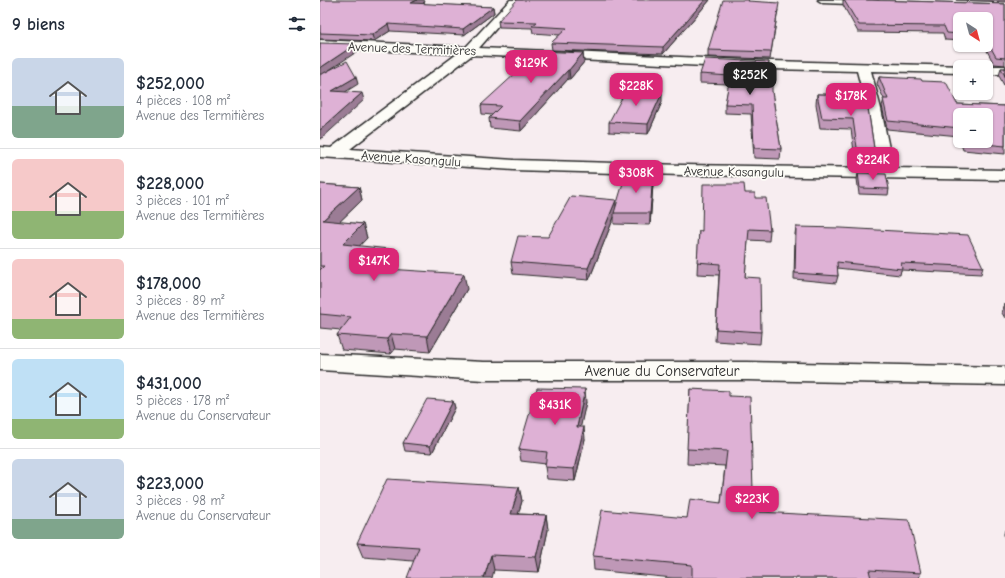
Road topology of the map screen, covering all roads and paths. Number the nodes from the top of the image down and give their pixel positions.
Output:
1 (516, 0) edge
2 (823, 0) edge
3 (882, 2) edge
4 (320, 44) edge
5 (470, 50) junction
6 (863, 67) junction
7 (953, 69) edge
8 (993, 70) edge
9 (1005, 70) edge
10 (327, 152) edge
11 (885, 174) junction
12 (1005, 175) edge
13 (320, 362) edge
14 (1005, 376) edge

1 - 5 street
2 - 3 street
4 - 5 street, Avenue des Termitières
5 - 6 street, Avenue des Termitières
5 - 10 street
6 - 7 street, Avenue des Termitières
6 - 11 street
8 - 9 street
10 - 11 street, Avenue Kasangulu
11 - 12 street, Avenue Kasangulu
13 - 14 street, Avenue du Conservateur

